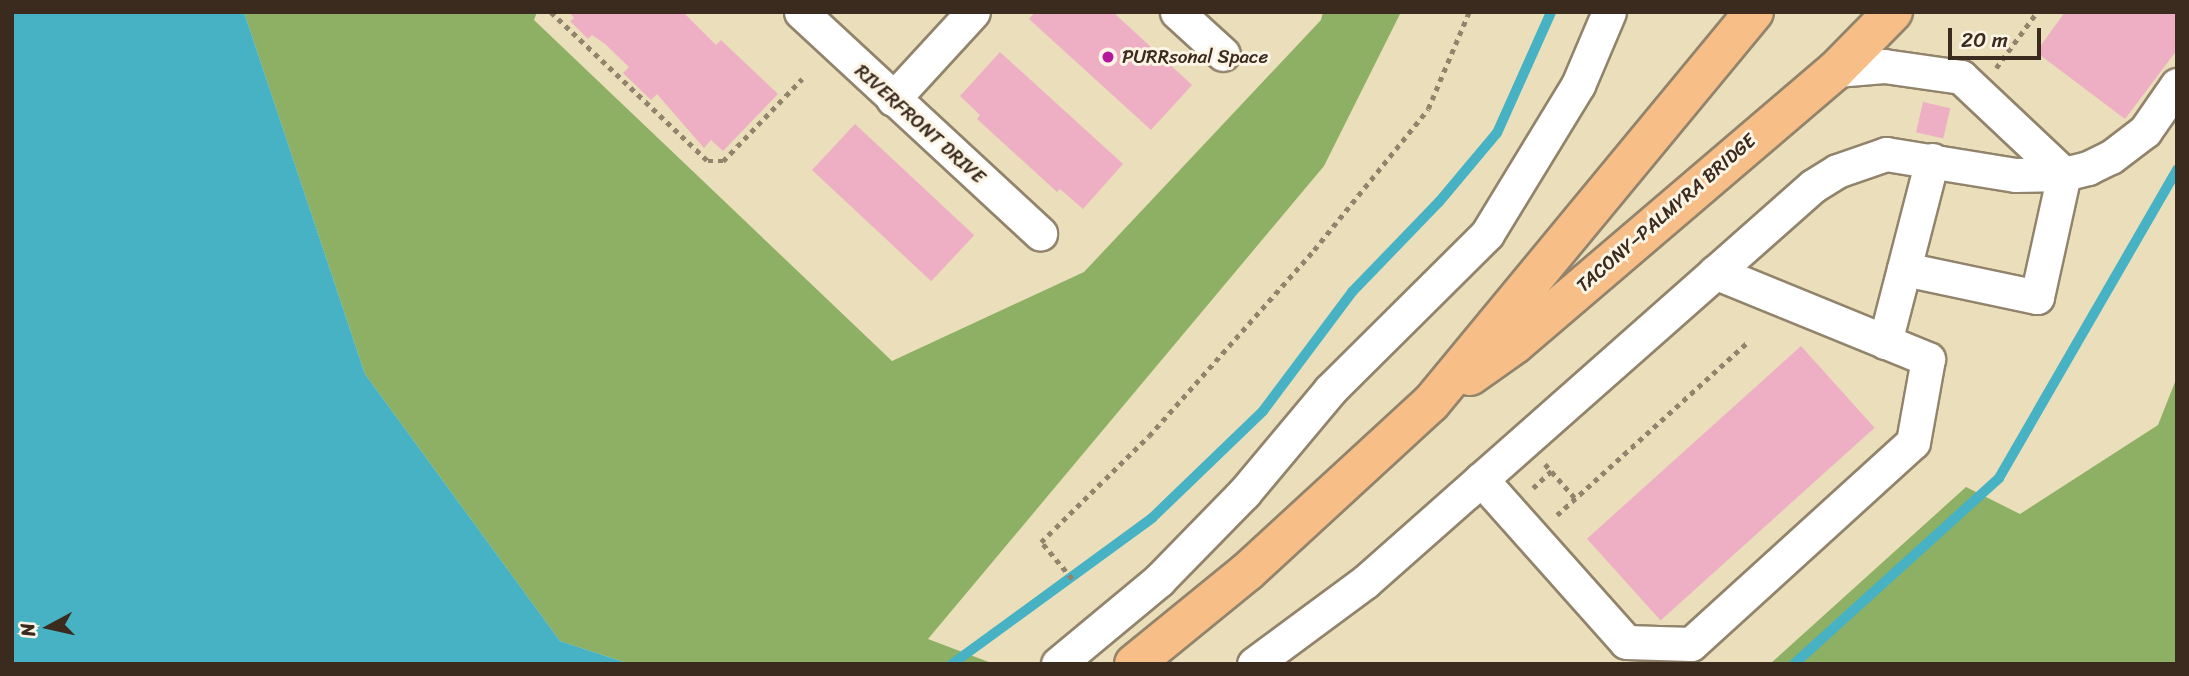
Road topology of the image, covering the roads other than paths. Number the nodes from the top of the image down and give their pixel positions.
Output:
1 (801, 12) edge
2 (973, 12) edge
3 (1177, 12) edge
4 (1609, 12) edge
5 (1754, 12) edge
6 (1893, 12) edge
7 (1223, 54) dead end
8 (1836, 70) junction
9 (2177, 85) edge
10 (893, 99) junction
11 (1932, 160) junction
12 (2064, 174) junction
13 (1040, 233) dead end
14 (1904, 269) junction
15 (1715, 272) junction
16 (1885, 342) junction
17 (1431, 403) junction
18 (1481, 479) junction
19 (1058, 664) edge
20 (1133, 664) edge
21 (1254, 664) edge

1 - 10 street, RIVERFRONT DRIVE
2 - 10 street
3 - 7 street
4 - 19 street
5 - 17 highway, TACONY–PALMYRA BRIDGE
6 - 8 highway, TACONY–PALMYRA BRIDGE
8 - 12 street
8 - 17 highway, TACONY–PALMYRA BRIDGE
9 - 12 street
10 - 13 street, RIVERFRONT DRIVE
11 - 12 street
11 - 14 street
11 - 15 street
12 - 14 street
14 - 16 street
15 - 16 street
15 - 18 street
16 - 18 street
17 - 20 highway, TACONY–PALMYRA BRIDGE
18 - 21 street

